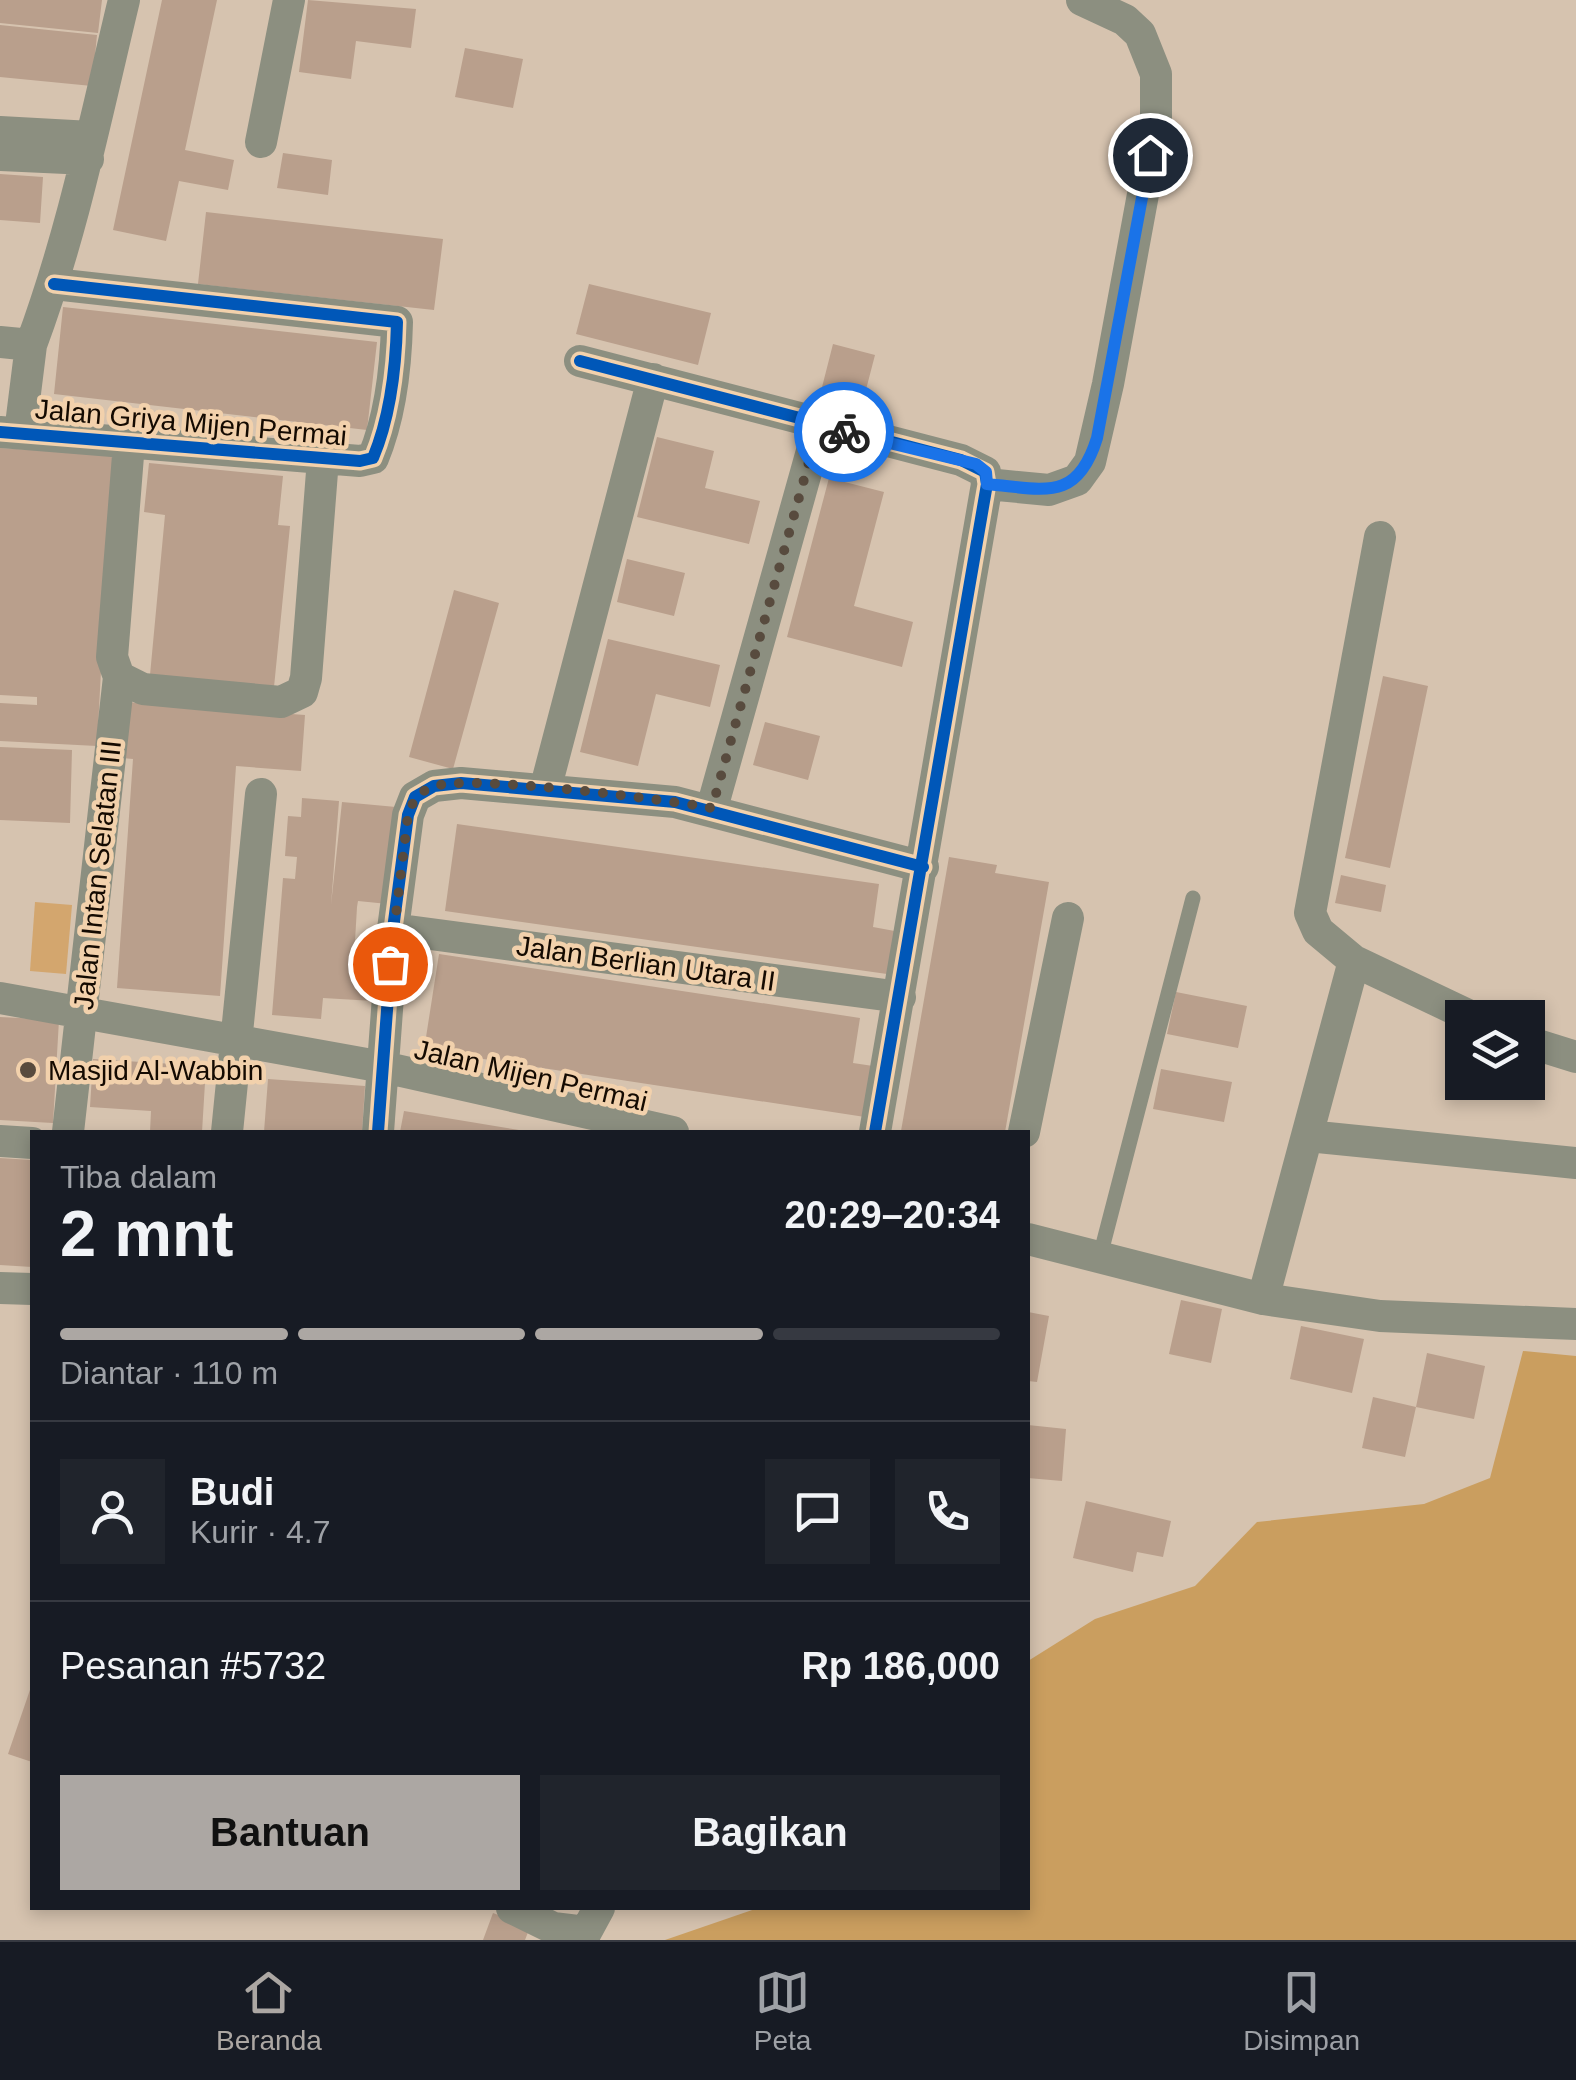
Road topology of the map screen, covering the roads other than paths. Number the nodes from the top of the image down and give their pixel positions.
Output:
1 (124, 0) edge
2 (288, 0) edge
3 (1082, 0) edge
4 (0, 132) edge
5 (261, 142) dead end
6 (90, 148) junction
7 (0, 155) edge
8 (54, 284) junction
9 (16, 343) edge
10 (580, 361) dead end
11 (653, 379) junction
12 (819, 426) junction
13 (10, 432) edge
14 (129, 443) junction
15 (323, 459) junction
16 (987, 484) junction
17 (1380, 536) dead end
18 (119, 677) junction
19 (545, 790) junction
20 (261, 794) dead end
21 (712, 808) junction
22 (923, 866) junction
23 (1193, 898) dead end
24 (1068, 918) dead end
25 (393, 930) junction
26 (1354, 961) junction
27 (900, 997) junction
28 (0, 998) edge
29 (1445, 1004) edge
30 (82, 1012) junction
31 (236, 1040) junction
32 (1545, 1047) edge
33 (1576, 1056) edge
34 (383, 1067) junction
35 (68, 1130) edge
36 (227, 1130) edge
37 (378, 1130) edge
38 (664, 1130) edge
39 (875, 1130) edge
40 (1024, 1130) edge
41 (1308, 1136) junction
42 (0, 1142) edge
43 (30, 1143) edge
44 (1576, 1163) edge
45 (1030, 1240) edge
46 (1098, 1260) junction
47 (0, 1288) edge
48 (30, 1289) edge
49 (1263, 1299) junction
50 (1576, 1324) edge
51 (516, 1910) edge
52 (598, 1910) edge

1 - 6 street, Jalan Griya Mijen Permai
2 - 5 street
3 - 16 street
4 - 6 street
6 - 7 street
6 - 8 street, Jalan Griya Mijen Permai
8 - 9 street, Jalan Griya Mijen Permai
8 - 15 street, Jalan Griya Mijen Permai
9 - 13 street, Jalan Griya Mijen Permai
10 - 11 street
11 - 12 street
11 - 19 street
12 - 16 street
12 - 21 street
13 - 14 street, Jalan Griya Mijen Permai
14 - 15 street, Jalan Griya Mijen Permai
14 - 18 street, Jalan Griya Mijen Permai
15 - 18 street, Jalan Griya Mijen Permai
16 - 22 street
17 - 26 street
18 - 30 street, Jalan Intan Selatan III
19 - 21 street
19 - 25 street
20 - 31 street
21 - 22 street
22 - 27 street
23 - 46 lane
24 - 40 street
25 - 27 street, Jalan Berlian Utara II
25 - 34 street
26 - 29 street
26 - 41 street
27 - 39 street
28 - 30 street, Jalan Mijen Permai
30 - 31 street, Jalan Mijen Permai
30 - 35 street, Jalan Intan Selatan III
31 - 34 street, Jalan Mijen Permai
31 - 36 street
32 - 33 street
34 - 37 street
34 - 38 street, Jalan Mijen Permai
41 - 44 street
41 - 49 street
42 - 43 street
45 - 46 street
46 - 49 street
47 - 48 street
49 - 50 street
51 - 52 street

